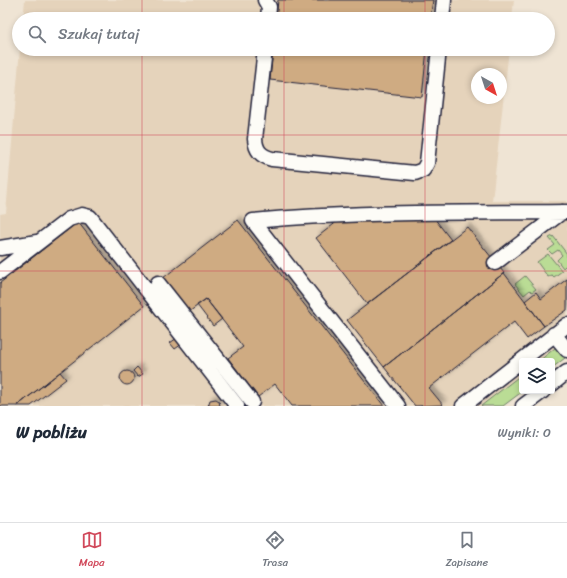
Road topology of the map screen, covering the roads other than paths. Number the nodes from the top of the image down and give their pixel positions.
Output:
1 (444, 0) edge
2 (443, 12) edge
3 (264, 56) edge
4 (438, 56) edge
5 (564, 212) edge
6 (40, 241) junction
7 (0, 248) edge
8 (495, 263) dead end
9 (0, 272) edge
10 (158, 283) dead end
11 (567, 325) edge
12 (554, 334) junction
13 (567, 350) edge
14 (566, 375) edge
15 (555, 382) edge
16 (539, 394) edge
17 (252, 402) dead end
18 (237, 406) edge
19 (398, 406) edge
20 (463, 406) edge
21 (523, 406) edge

1 - 2 street
3 - 4 street
5 - 8 street
5 - 19 street
6 - 7 street
6 - 9 street
6 - 18 street
10 - 17 street
11 - 12 street
12 - 13 street
12 - 20 street
14 - 15 street
16 - 21 street

